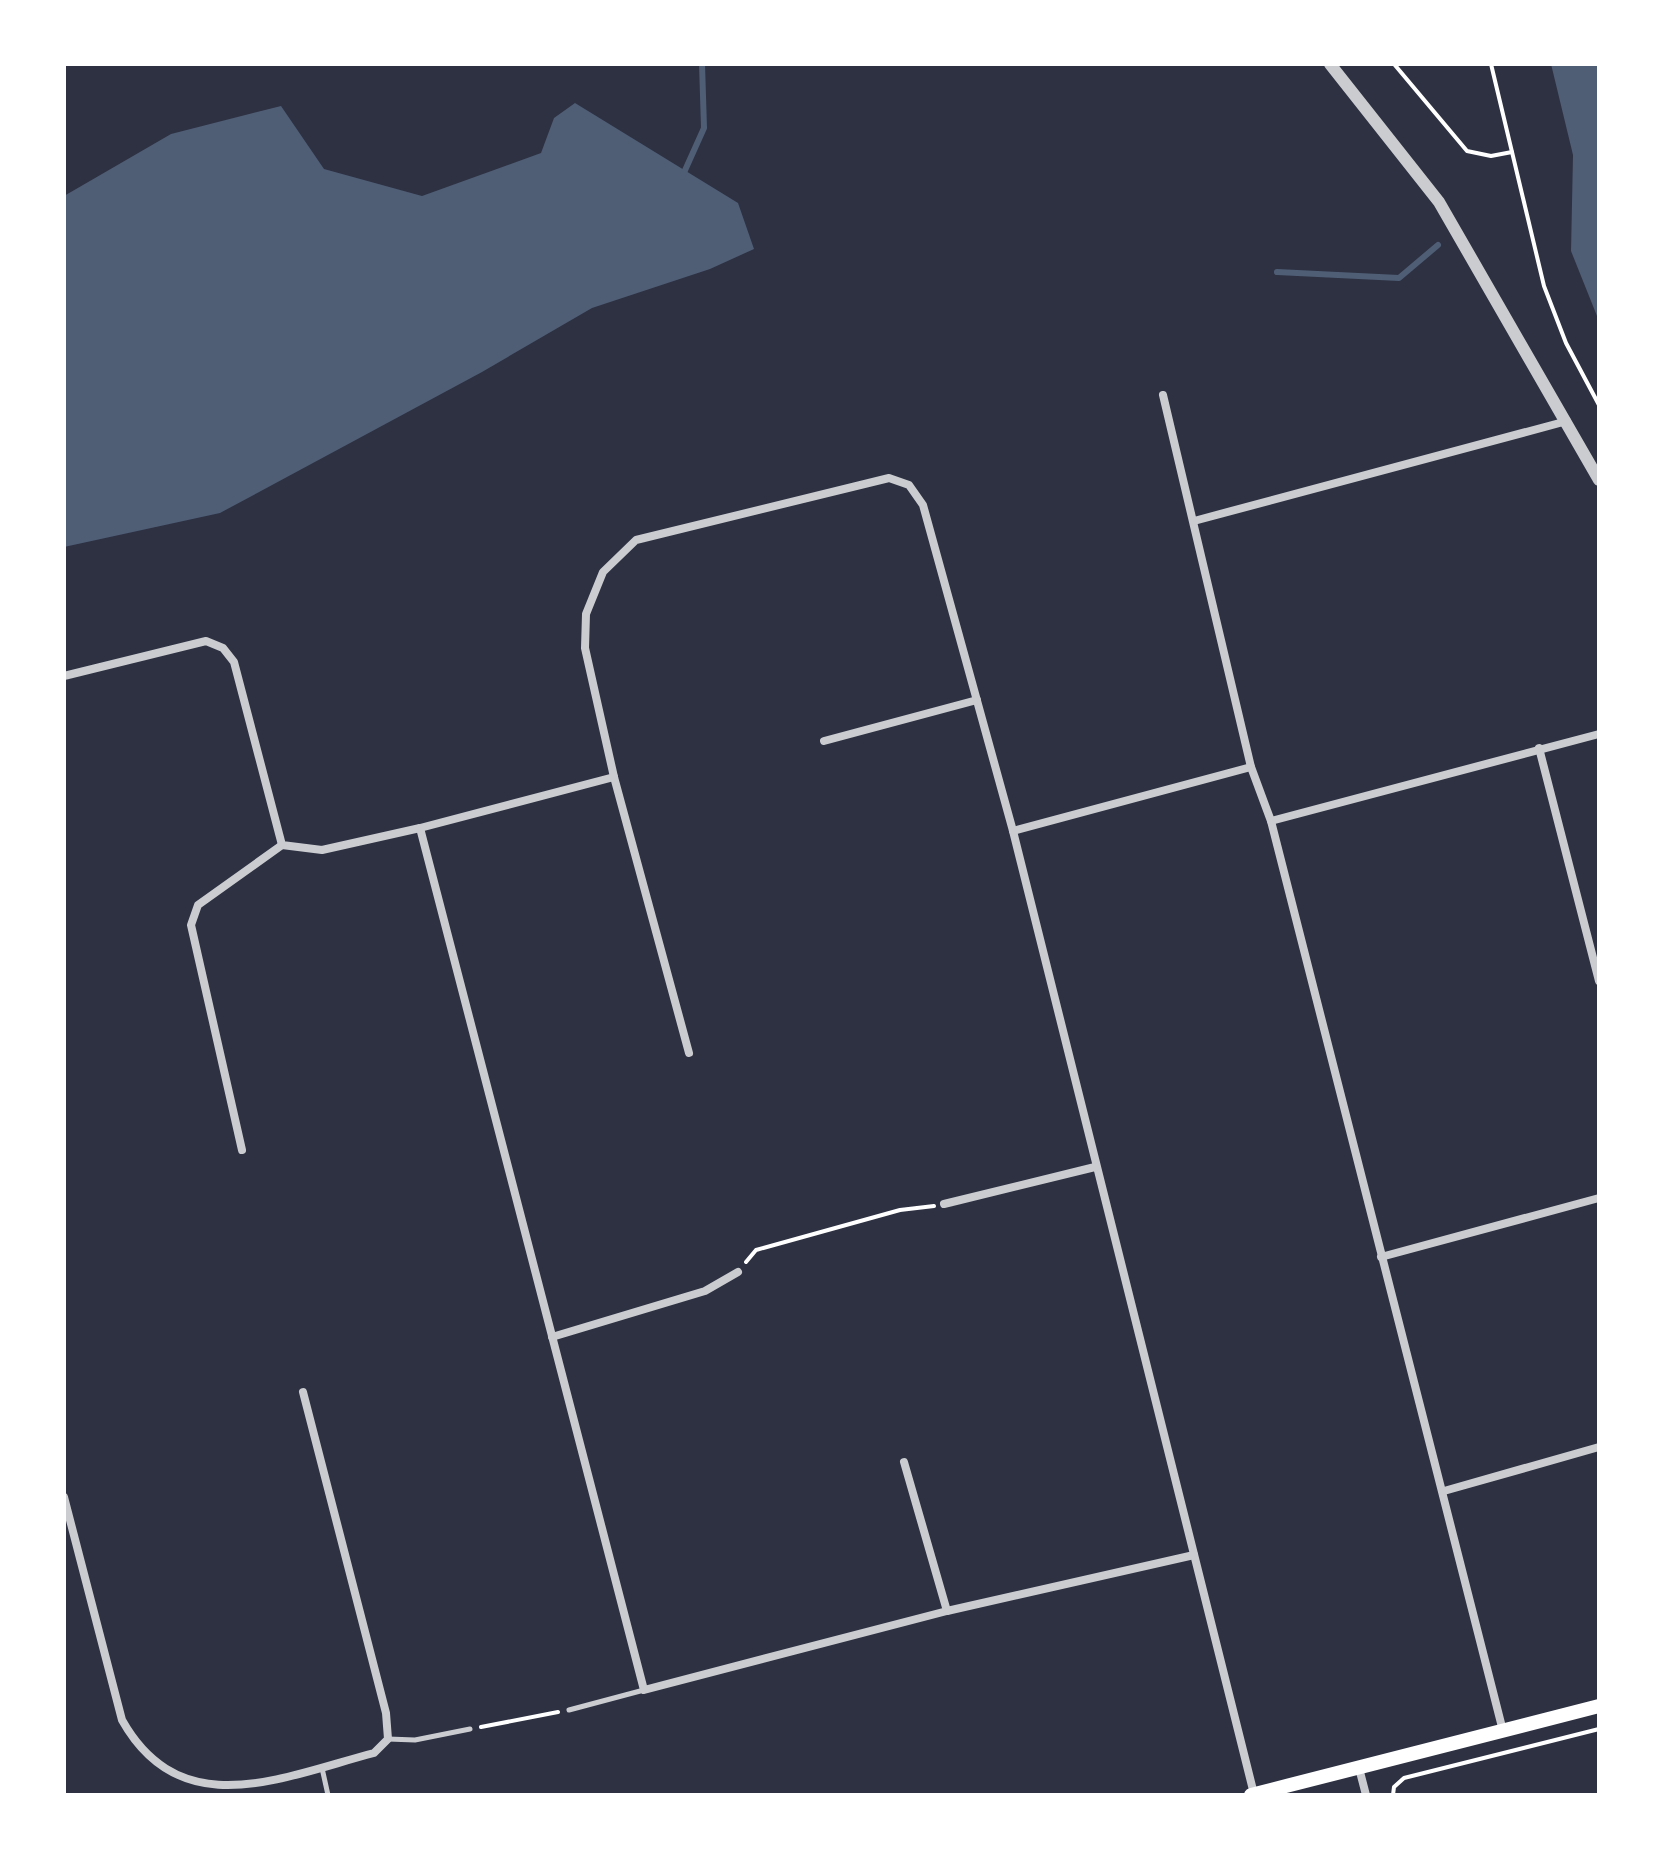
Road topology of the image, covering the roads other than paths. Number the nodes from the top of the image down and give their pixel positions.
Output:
1 (1330, 64) edge
2 (1163, 395) dead end
3 (1567, 421) junction
4 (1599, 480) edge
5 (1194, 521) junction
6 (64, 676) edge
7 (977, 700) junction
8 (1599, 734) edge
9 (824, 741) dead end
10 (1539, 748) junction
11 (1251, 767) junction
12 (614, 777) junction
13 (1271, 821) junction
14 (420, 828) junction
15 (1013, 831) junction
16 (282, 845) junction
17 (1599, 981) edge
18 (689, 1053) dead end
19 (242, 1150) dead end
20 (1095, 1167) junction
21 (1599, 1198) edge
22 (944, 1204) road end
23 (1381, 1257) junction
24 (738, 1272) road end
25 (552, 1337) junction
26 (303, 1392) dead end
27 (1599, 1447) edge
28 (904, 1462) dead end
29 (1444, 1491) junction
30 (64, 1497) edge
31 (1194, 1555) junction
32 (947, 1611) junction
33 (644, 1690) junction
34 (1599, 1706) edge
35 (569, 1710) road end
36 (470, 1729) road end
37 (1503, 1731) junction
38 (388, 1739) junction
39 (321, 1767) junction
40 (1359, 1768) junction
41 (328, 1795) edge
42 (1253, 1795) edge
43 (1366, 1795) edge

1 - 3 street
2 - 5 street
3 - 4 street
3 - 5 street
5 - 11 street
6 - 16 street
7 - 9 street
7 - 12 street
7 - 15 street
8 - 10 street
10 - 13 street
10 - 17 street
11 - 13 street
11 - 15 street
12 - 14 street
12 - 18 street
13 - 23 street
14 - 16 street
14 - 25 street
15 - 20 street
16 - 19 street
20 - 22 street
20 - 31 street
21 - 23 street
23 - 29 street
24 - 25 street
25 - 33 street
26 - 38 street
27 - 29 street
28 - 32 street
29 - 37 street
30 - 39 street
31 - 32 street
31 - 42 street
32 - 33 street
33 - 35 lane
34 - 37 main road
36 - 38 lane
37 - 40 main road
38 - 39 street
39 - 41 lane
40 - 42 main road
40 - 43 street

